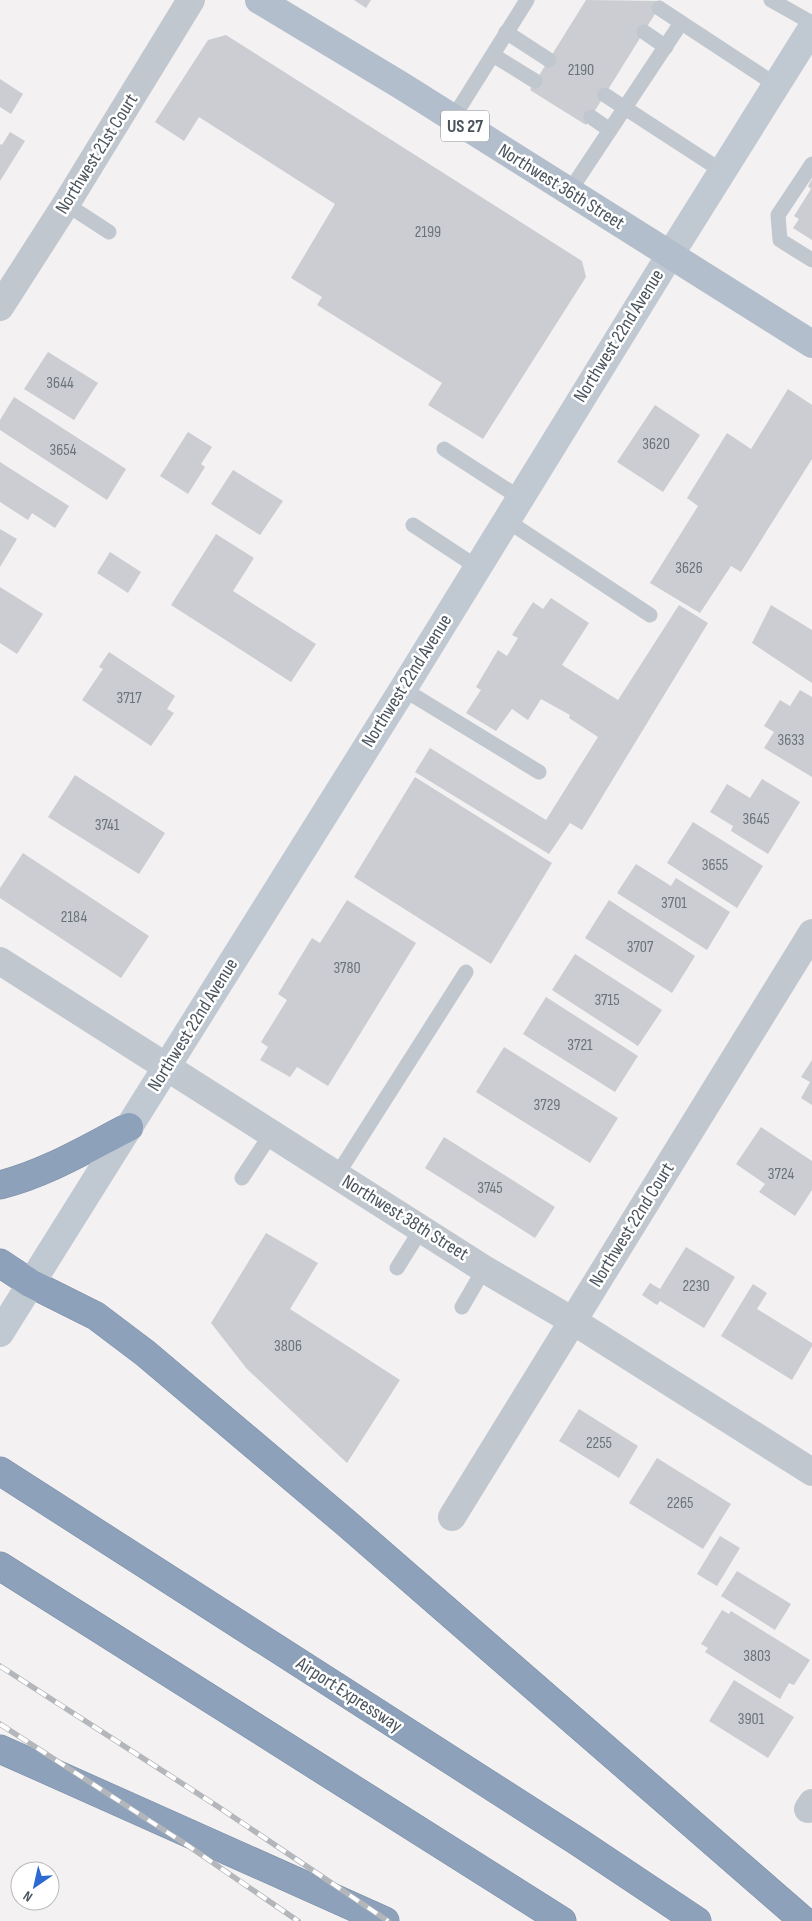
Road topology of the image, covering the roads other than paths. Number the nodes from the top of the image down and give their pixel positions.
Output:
1 (192, 0) edge
2 (259, 0) edge
3 (527, 0) edge
4 (771, 0) edge
5 (659, 8) dead end
6 (682, 23) junction
7 (812, 23) edge
8 (812, 28) edge
9 (506, 32) junction
10 (644, 32) dead end
11 (666, 46) junction
12 (492, 55) junction
13 (549, 60) dead end
14 (535, 81) dead end
15 (776, 85) junction
16 (605, 95) dead end
17 (625, 108) junction
18 (591, 117) dead end
19 (453, 118) junction
20 (610, 130) junction
21 (812, 164) edge
22 (722, 171) junction
23 (569, 192) junction
24 (66, 204) junction
25 (109, 232) dead end
26 (670, 255) junction
27 (812, 260) edge
28 (0, 307) edge
29 (812, 344) edge
30 (444, 450) dead end
31 (513, 509) junction
32 (413, 526) dead end
33 (477, 567) junction
34 (650, 615) dead end
35 (403, 690) junction
36 (539, 772) dead end
37 (812, 933) edge
38 (0, 961) edge
39 (466, 972) dead end
40 (167, 1067) junction
41 (129, 1127) junction
42 (270, 1134) junction
43 (337, 1175) junction
44 (242, 1178) dead end
45 (0, 1185) edge
46 (422, 1228) junction
47 (0, 1264) edge
48 (397, 1268) dead end
49 (484, 1269) junction
50 (30, 1283) junction
51 (462, 1307) dead end
52 (573, 1321) junction
53 (0, 1333) edge
54 (0, 1471) edge
55 (812, 1472) edge
56 (452, 1517) dead end
57 (1, 1567) edge
58 (0, 1749) edge
59 (385, 1921) edge
60 (562, 1921) edge
61 (697, 1921) edge
62 (804, 1921) edge

1 - 24 street, Northwest 21st Court
2 - 19 main road, Northwest 36th Street / US 27
3 - 9 lane
4 - 7 lane
5 - 6 lane
6 - 11 lane
6 - 15 lane
8 - 15 main road, Northwest 22nd Avenue
9 - 12 lane
9 - 13 lane
10 - 11 lane
11 - 17 lane
12 - 14 lane
12 - 19 lane
15 - 22 main road, Northwest 22nd Avenue
16 - 17 lane
17 - 20 lane
17 - 22 lane
18 - 20 lane
19 - 23 main road, Northwest 36th Street / US 27
20 - 23 lane
21 - 27 lane
22 - 26 main road, Northwest 22nd Avenue
23 - 26 main road, Northwest 36th Street / US 27
24 - 25 lane
24 - 28 street, Northwest 21st Court
26 - 29 main road, Northwest 36th Street / US 27
26 - 31 main road, Northwest 22nd Avenue
30 - 31 lane
31 - 33 main road, Northwest 22nd Avenue
31 - 34 lane
32 - 33 lane
33 - 35 main road, Northwest 22nd Avenue
35 - 36 lane
35 - 40 main road, Northwest 22nd Avenue
37 - 52 street, Northwest 22nd Court
38 - 40 street, Northwest 38th Street
39 - 43 lane
40 - 41 main road, Northwest 22nd Avenue
40 - 42 street, Northwest 38th Street
41 - 45 highway
41 - 50 main road, Northwest 22nd Avenue
42 - 43 street, Northwest 38th Street
42 - 44 lane
43 - 46 street, Northwest 38th Street
46 - 48 lane
46 - 49 street, Northwest 38th Street
47 - 50 highway
49 - 51 lane
49 - 52 street, Northwest 38th Street
50 - 53 main road, Northwest 22nd Avenue
50 - 62 highway
52 - 55 street, Northwest 38th Street
52 - 56 street, Northwest 22nd Court
54 - 61 highway, Airport Expressway
57 - 60 highway
58 - 59 highway

